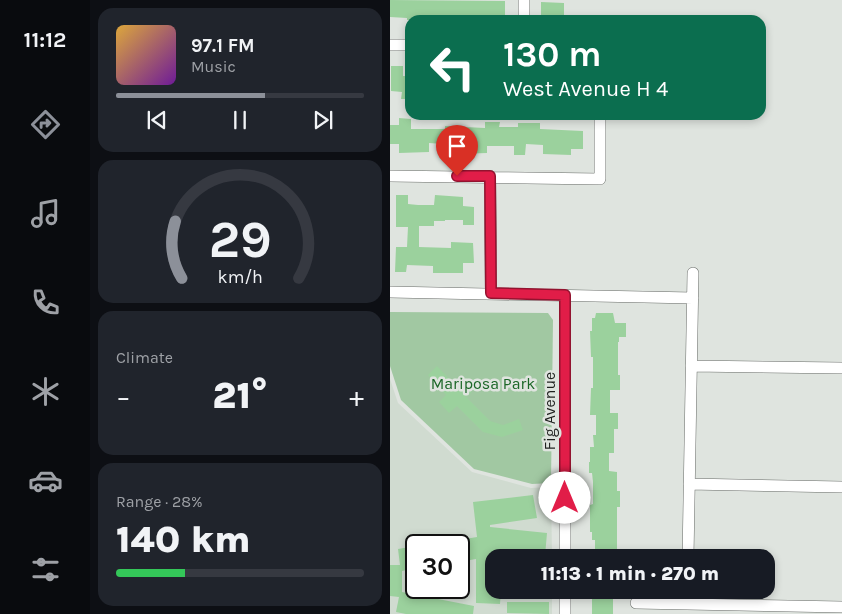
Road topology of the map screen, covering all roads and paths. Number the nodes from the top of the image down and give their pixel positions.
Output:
1 (524, 0) edge
2 (524, 15) edge
3 (390, 45) edge
4 (405, 45) edge
5 (600, 120) edge
6 (390, 176) edge
7 (490, 176) junction
8 (693, 274) dead end
9 (390, 292) edge
10 (491, 293) junction
11 (565, 295) junction
12 (693, 298) junction
13 (691, 366) junction
14 (842, 368) edge
15 (689, 484) junction
16 (842, 487) edge
17 (565, 549) edge
18 (688, 549) edge
19 (565, 599) edge
20 (688, 599) edge
21 (636, 603) dead end
22 (688, 603) junction
23 (842, 607) edge
24 (565, 614) edge

1 - 2 street
3 - 4 street
5 - 7 street
6 - 7 street
7 - 10 street
8 - 12 street
9 - 10 street
10 - 11 street
11 - 12 street
11 - 17 street, Fig Avenue
12 - 13 street
13 - 14 street
13 - 15 street
15 - 16 street
15 - 18 street
19 - 24 street
20 - 22 street
21 - 22 street
22 - 23 street

